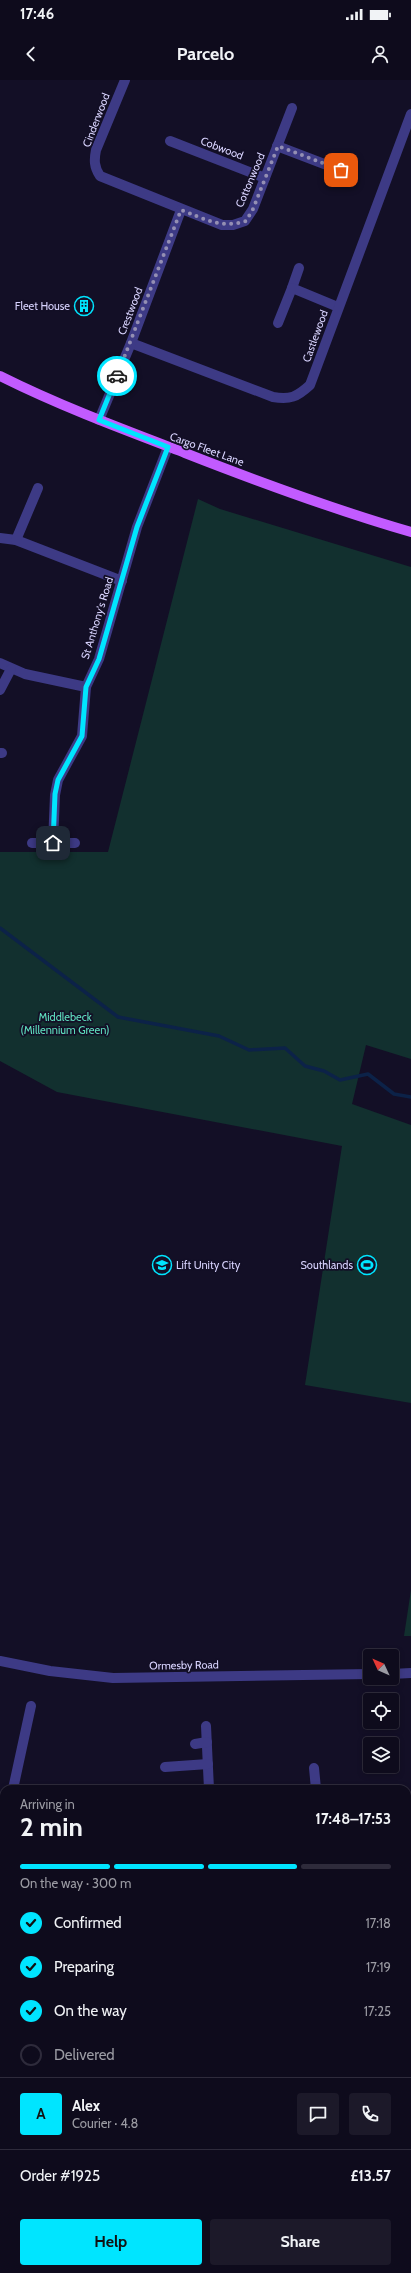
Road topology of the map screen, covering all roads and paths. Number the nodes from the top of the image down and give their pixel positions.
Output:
1 (125, 80) edge
2 (292, 108) dead end
3 (411, 114) edge
4 (170, 141) dead end
5 (278, 146) junction
6 (353, 176) dead end
7 (265, 178) junction
8 (181, 210) junction
9 (299, 268) dead end
10 (292, 288) junction
11 (338, 307) junction
12 (278, 323) dead end
13 (131, 343) junction
14 (0, 376) edge
15 (99, 420) junction
16 (168, 447) junction
17 (38, 488) dead end
18 (411, 532) edge
19 (0, 538) edge
20 (16, 540) junction
21 (122, 581) junction
22 (0, 663) edge
23 (11, 669) junction
24 (86, 687) junction
25 (0, 690) edge
26 (32, 843) dead end
27 (53, 843) junction
28 (75, 843) dead end
29 (0, 1661) edge
30 (411, 1673) edge
31 (363, 1674) edge
32 (399, 1674) edge
33 (31, 1706) dead end
34 (206, 1726) dead end
35 (207, 1742) junction
36 (195, 1744) dead end
37 (208, 1764) junction
38 (165, 1767) dead end
39 (314, 1768) dead end
40 (14, 1785) edge
41 (209, 1785) edge
42 (316, 1785) edge

1 - 8 street, Cinderwood
2 - 5 street, Cottonwood
3 - 11 street, Castlewood
4 - 7 street, Cobwood
5 - 6 street
5 - 7 street, Cottonwood
7 - 8 street, Cottonwood
8 - 13 street, Crestwood
9 - 10 street
10 - 11 street
10 - 12 street
11 - 13 street, Castlewood
13 - 15 street, Crestwood
14 - 15 main road, Cargo Fleet Lane
15 - 16 main road, Cargo Fleet Lane
16 - 18 main road, Cargo Fleet Lane
16 - 21 street, St Anthony's Road
17 - 20 street
19 - 20 street
20 - 21 street
21 - 24 street, St Anthony's Road
22 - 23 street
23 - 24 street
23 - 25 street
24 - 27 street, St Anthony's Road
26 - 27 street
27 - 28 street
29 - 31 street, Ormesby Road
30 - 32 street
33 - 40 street
34 - 35 street
35 - 36 street
35 - 37 street
37 - 38 street
37 - 41 street
39 - 42 street

